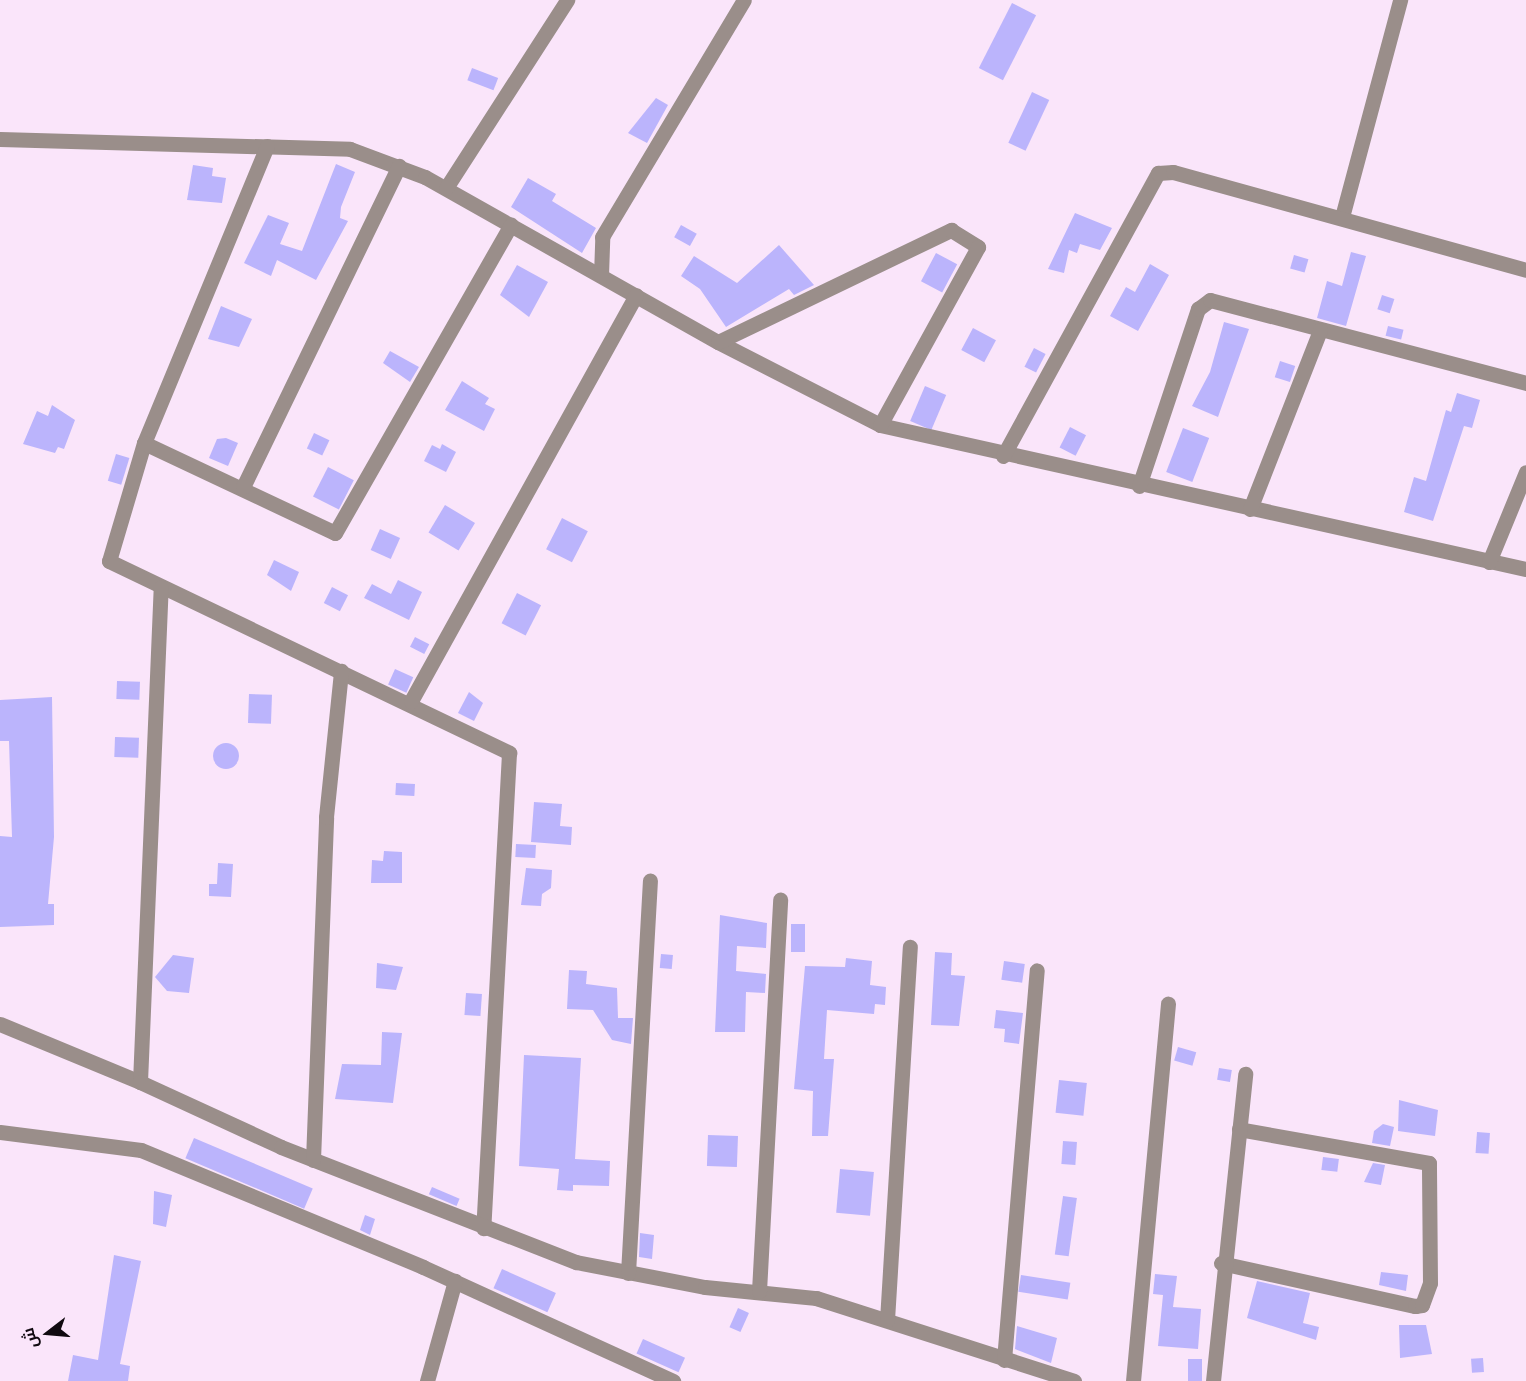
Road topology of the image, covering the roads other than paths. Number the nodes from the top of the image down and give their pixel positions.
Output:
1 (567, 0) edge
2 (744, 0) edge
3 (1400, 0) edge
4 (0, 139) edge
5 (267, 146) junction
6 (399, 166) junction
7 (446, 189) junction
8 (1341, 217) junction
9 (511, 225) junction
10 (1526, 270) edge
11 (601, 274) junction
12 (636, 295) junction
13 (1320, 330) junction
14 (718, 342) junction
15 (1526, 383) edge
16 (880, 425) junction
17 (144, 443) junction
18 (1003, 456) junction
19 (1526, 472) edge
20 (1139, 486) junction
21 (243, 487) junction
22 (1250, 509) junction
23 (1489, 562) junction
24 (1526, 569) edge
25 (161, 586) junction
26 (341, 671) junction
27 (411, 701) junction
28 (650, 881) dead end
29 (780, 900) dead end
30 (910, 947) dead end
31 (1037, 970) dead end
32 (1168, 1004) dead end
33 (0, 1024) edge
34 (1245, 1074) dead end
35 (140, 1082) junction
36 (1239, 1130) junction
37 (0, 1132) edge
38 (313, 1160) junction
39 (483, 1228) junction
40 (1221, 1263) junction
41 (628, 1272) junction
42 (455, 1281) junction
43 (759, 1291) junction
44 (888, 1320) junction
45 (1004, 1360) junction
46 (427, 1381) edge
47 (673, 1381) edge
48 (1074, 1381) edge
49 (1132, 1381) edge
50 (1213, 1381) edge

1 - 7 street
2 - 11 street
3 - 8 street
4 - 5 street
5 - 6 street
5 - 17 street
6 - 7 street
6 - 21 street
7 - 9 street
8 - 10 street
8 - 18 street
9 - 11 street
9 - 21 street
11 - 12 street
12 - 14 street
12 - 27 street
13 - 15 street
13 - 20 street
13 - 22 street
14 - 16 street
14 - 16 street
16 - 18 street
17 - 21 street
17 - 25 street
18 - 20 street
19 - 23 street
20 - 22 street
22 - 23 street
23 - 24 street
25 - 26 street
25 - 35 street
26 - 27 street
26 - 38 street
27 - 39 street
28 - 41 street
29 - 43 street
30 - 44 street
31 - 45 street
32 - 49 street
33 - 35 street
34 - 36 street
35 - 38 street
36 - 40 street
36 - 40 street
37 - 42 street
38 - 39 street
39 - 41 street
40 - 50 street
41 - 43 street
42 - 46 street
42 - 47 street
43 - 44 street
44 - 45 street
45 - 48 street

